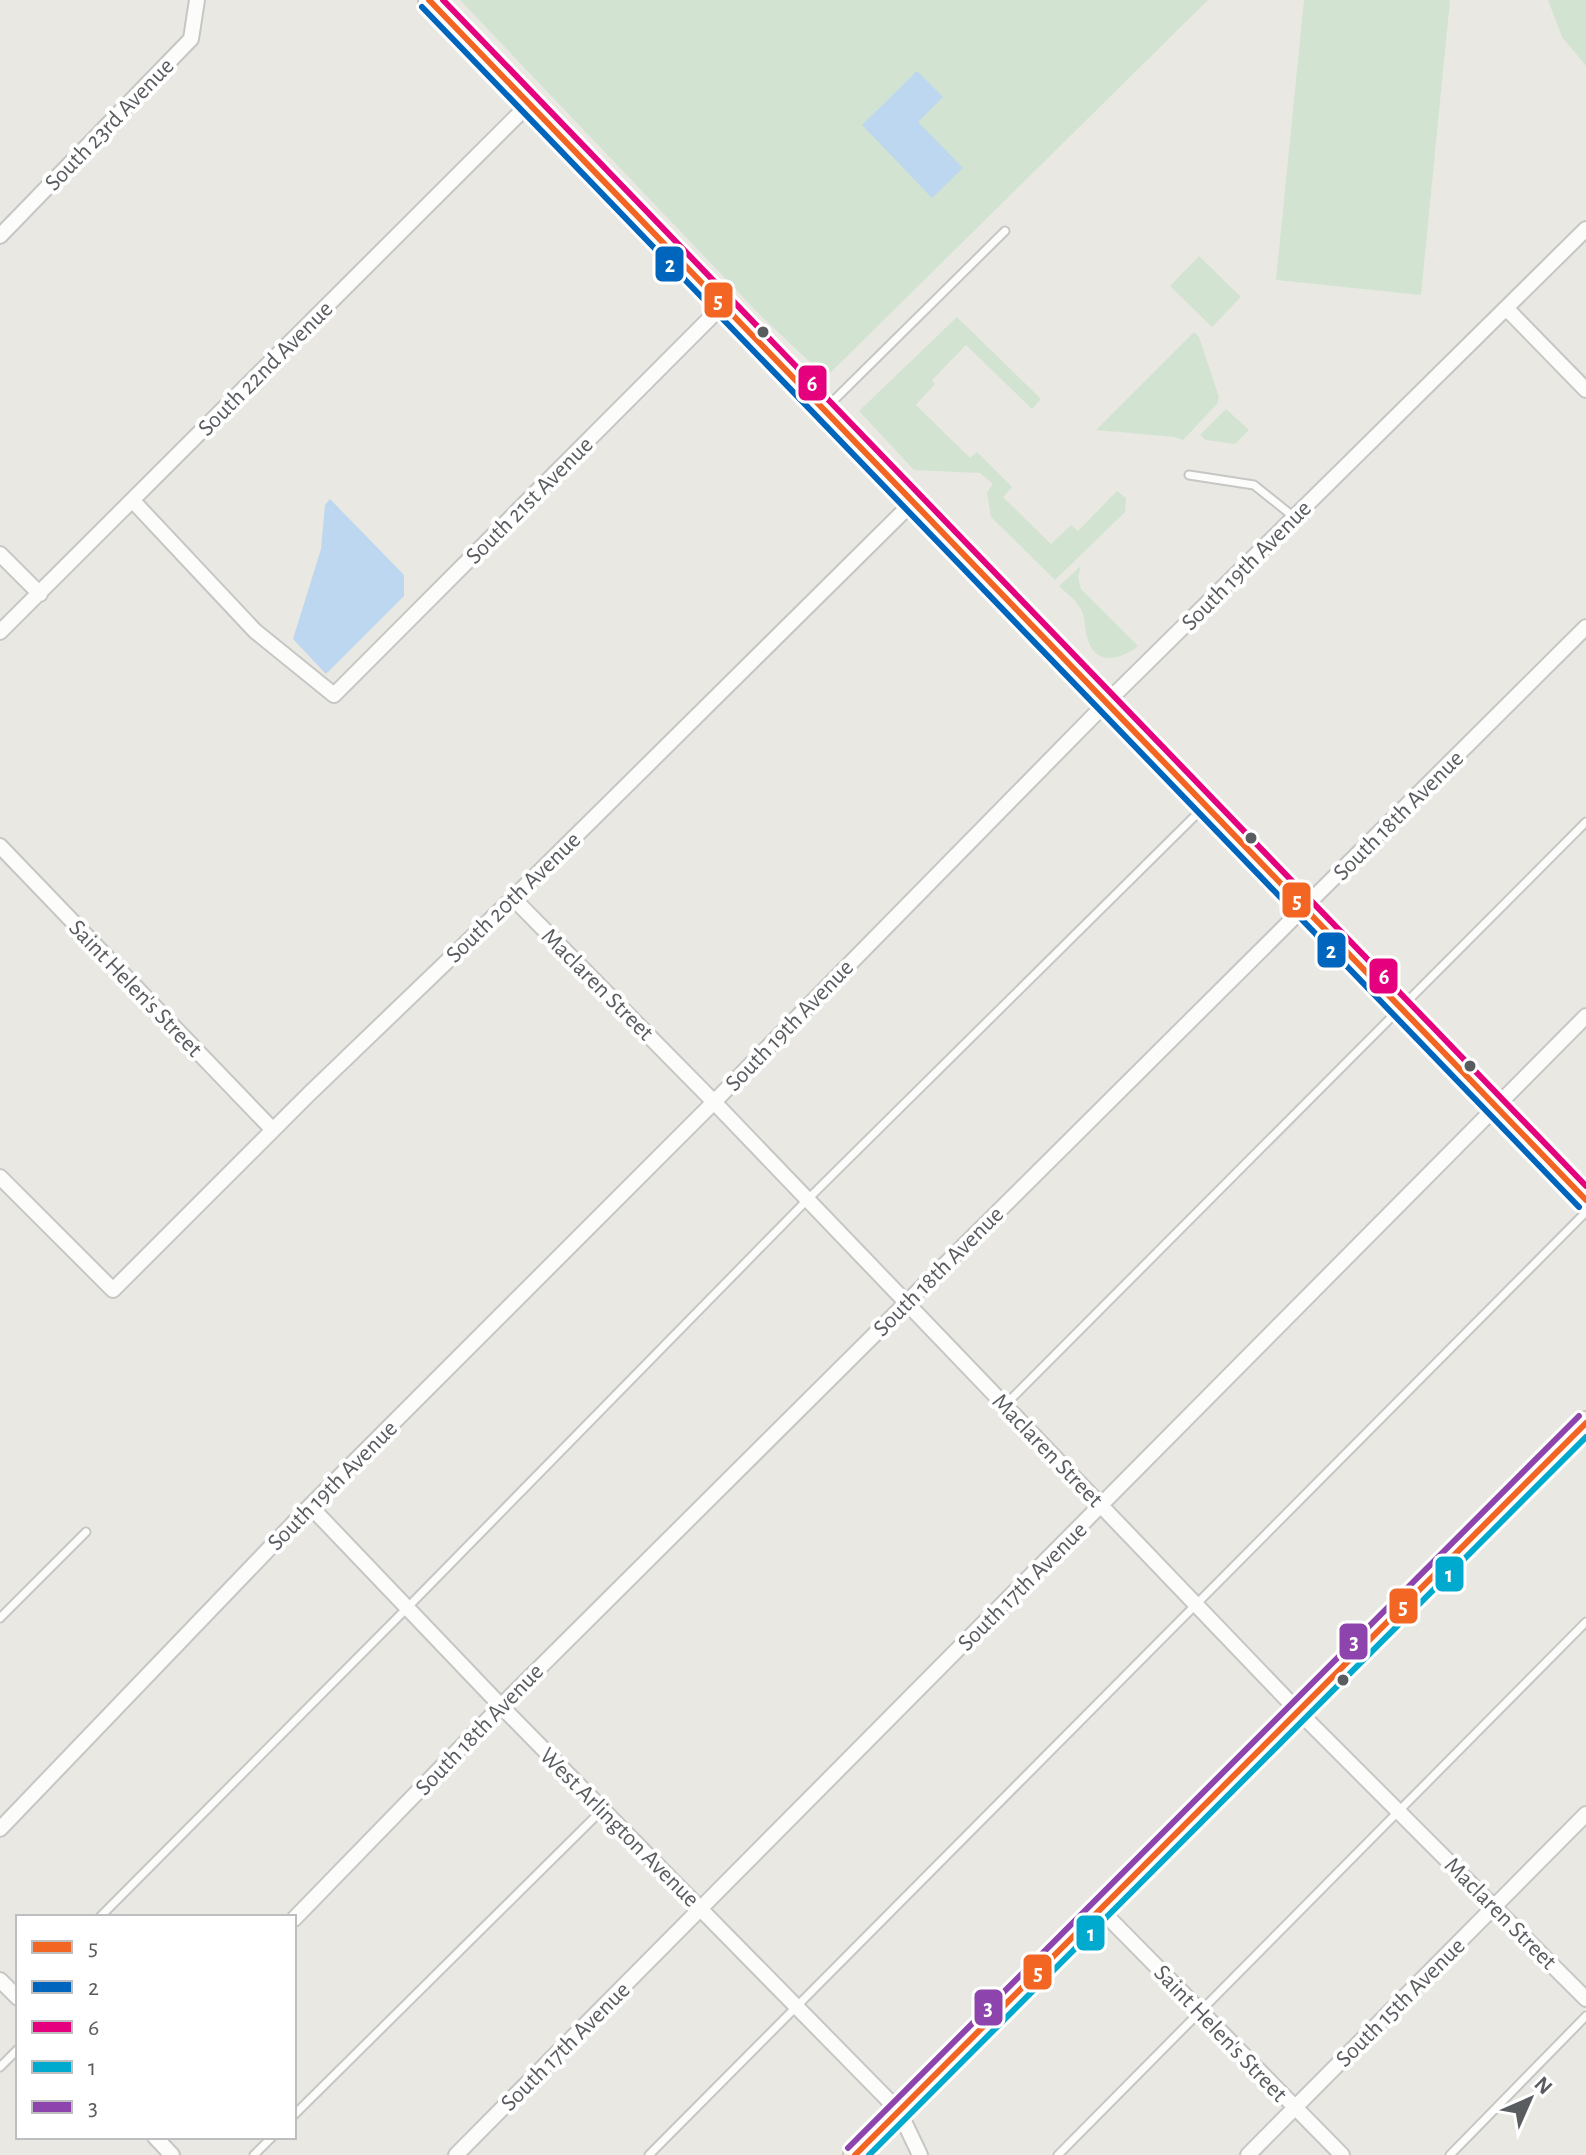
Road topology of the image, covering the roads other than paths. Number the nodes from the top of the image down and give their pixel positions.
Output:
1 (197, 0) edge
2 (429, 0) edge
3 (529, 104) junction
4 (1586, 229) edge
5 (1005, 231) dead end
6 (0, 236) edge
7 (723, 305) junction
8 (1507, 309) junction
9 (1586, 390) edge
10 (824, 410) junction
11 (1189, 475) dead end
12 (133, 501) junction
13 (912, 503) junction
14 (1294, 517) junction
15 (0, 554) edge
16 (40, 594) junction
17 (1586, 627) edge
18 (0, 632) edge
19 (1107, 702) junction
20 (1205, 805) junction
21 (1586, 822) edge
22 (0, 846) edge
23 (513, 898) junction
24 (1304, 909) junction
25 (1400, 1008) junction
26 (1586, 1016) edge
27 (714, 1102) junction
28 (1496, 1107) junction
29 (273, 1130) junction
30 (0, 1177) edge
31 (807, 1200) junction
32 (1586, 1200) edge
33 (1586, 1212) edge
34 (905, 1303) junction
35 (1005, 1405) junction
36 (1586, 1423) edge
37 (1103, 1505) junction
38 (310, 1506) junction
39 (86, 1532) dead end
40 (1195, 1603) junction
41 (407, 1608) junction
42 (0, 1618) edge
43 (1586, 1622) edge
44 (501, 1706) junction
45 (1298, 1711) junction
46 (602, 1809) junction
47 (1398, 1811) junction
48 (1586, 1814) edge
49 (0, 1829) edge
50 (1494, 1907) junction
51 (701, 1910) junction
52 (1101, 1910) junction
53 (102, 1915) edge
54 (296, 1917) edge
55 (0, 1980) edge
56 (16, 1996) edge
57 (1586, 1999) edge
58 (796, 2006) junction
59 (1200, 2011) junction
60 (1586, 2016) edge
61 (16, 2051) edge
62 (0, 2067) edge
63 (1295, 2108) junction
64 (899, 2111) junction
65 (296, 2113) edge
66 (270, 2139) edge
67 (254, 2155) edge
68 (456, 2155) edge
69 (649, 2155) edge
70 (855, 2155) edge
71 (920, 2155) edge
72 (1058, 2155) edge
73 (1248, 2155) edge
74 (1342, 2155) edge
75 (1450, 2155) edge

1 - 6 street, South 23rd Avenue
2 - 3 main road
3 - 7 main road
3 - 12 street, South 22nd Avenue
4 - 8 street, South 19th Avenue
5 - 10 lane
7 - 10 main road
7 - 12 street, South 21st Avenue
8 - 9 street
8 - 14 street, South 19th Avenue
10 - 13 main road
11 - 14 lane
12 - 16 street, South 22nd Avenue
13 - 19 main road
13 - 23 street, South 20th Avenue
14 - 19 street, South 19th Avenue
15 - 16 street
16 - 18 street, South 22nd Avenue
17 - 24 street, South 18th Avenue
19 - 20 main road
19 - 27 street, South 19th Avenue
20 - 24 main road
20 - 31 lane
21 - 25 lane
22 - 29 street, Saint Helen's Street
23 - 27 street, Maclaren Street
23 - 29 street, South 20th Avenue
24 - 25 main road
24 - 34 street, South 18th Avenue
25 - 28 main road
25 - 35 lane
26 - 28 street, South 17th Avenue
27 - 31 street, Maclaren Street
27 - 38 street, South 19th Avenue
28 - 32 main road
28 - 37 street, South 17th Avenue
29 - 30 street, South 20th Avenue
31 - 34 street, Maclaren Street
31 - 41 lane
33 - 40 lane
34 - 35 street, Maclaren Street
34 - 44 street, South 18th Avenue
35 - 37 street, Maclaren Street
36 - 45 main road
37 - 40 street, Maclaren Street
37 - 51 street, South 17th Avenue
38 - 41 street, West Arlington Avenue
38 - 49 street, South 19th Avenue
39 - 42 lane
40 - 45 street, Maclaren Street
40 - 58 lane
41 - 44 street, West Arlington Avenue
41 - 53 lane
43 - 47 lane
44 - 46 street, West Arlington Avenue
44 - 54 street, South 18th Avenue
45 - 47 street, Maclaren Street
45 - 52 main road
46 - 51 street, West Arlington Avenue
46 - 65 lane
47 - 50 street, Maclaren Street
47 - 59 lane
48 - 50 street, South 15th Avenue
50 - 57 street, Maclaren Street
50 - 63 street, South 15th Avenue
51 - 58 street, West Arlington Avenue
51 - 68 street, South 17th Avenue
52 - 59 street, Saint Helen's Street
52 - 64 main road
55 - 56 street
58 - 64 street, West Arlington Avenue
58 - 69 lane
59 - 63 street, Saint Helen's Street
59 - 72 lane
60 - 75 lane
61 - 62 lane
63 - 73 street, South 15th Avenue
63 - 74 street, Saint Helen's Street
64 - 70 main road
64 - 71 street, West Arlington Avenue
66 - 67 lane

